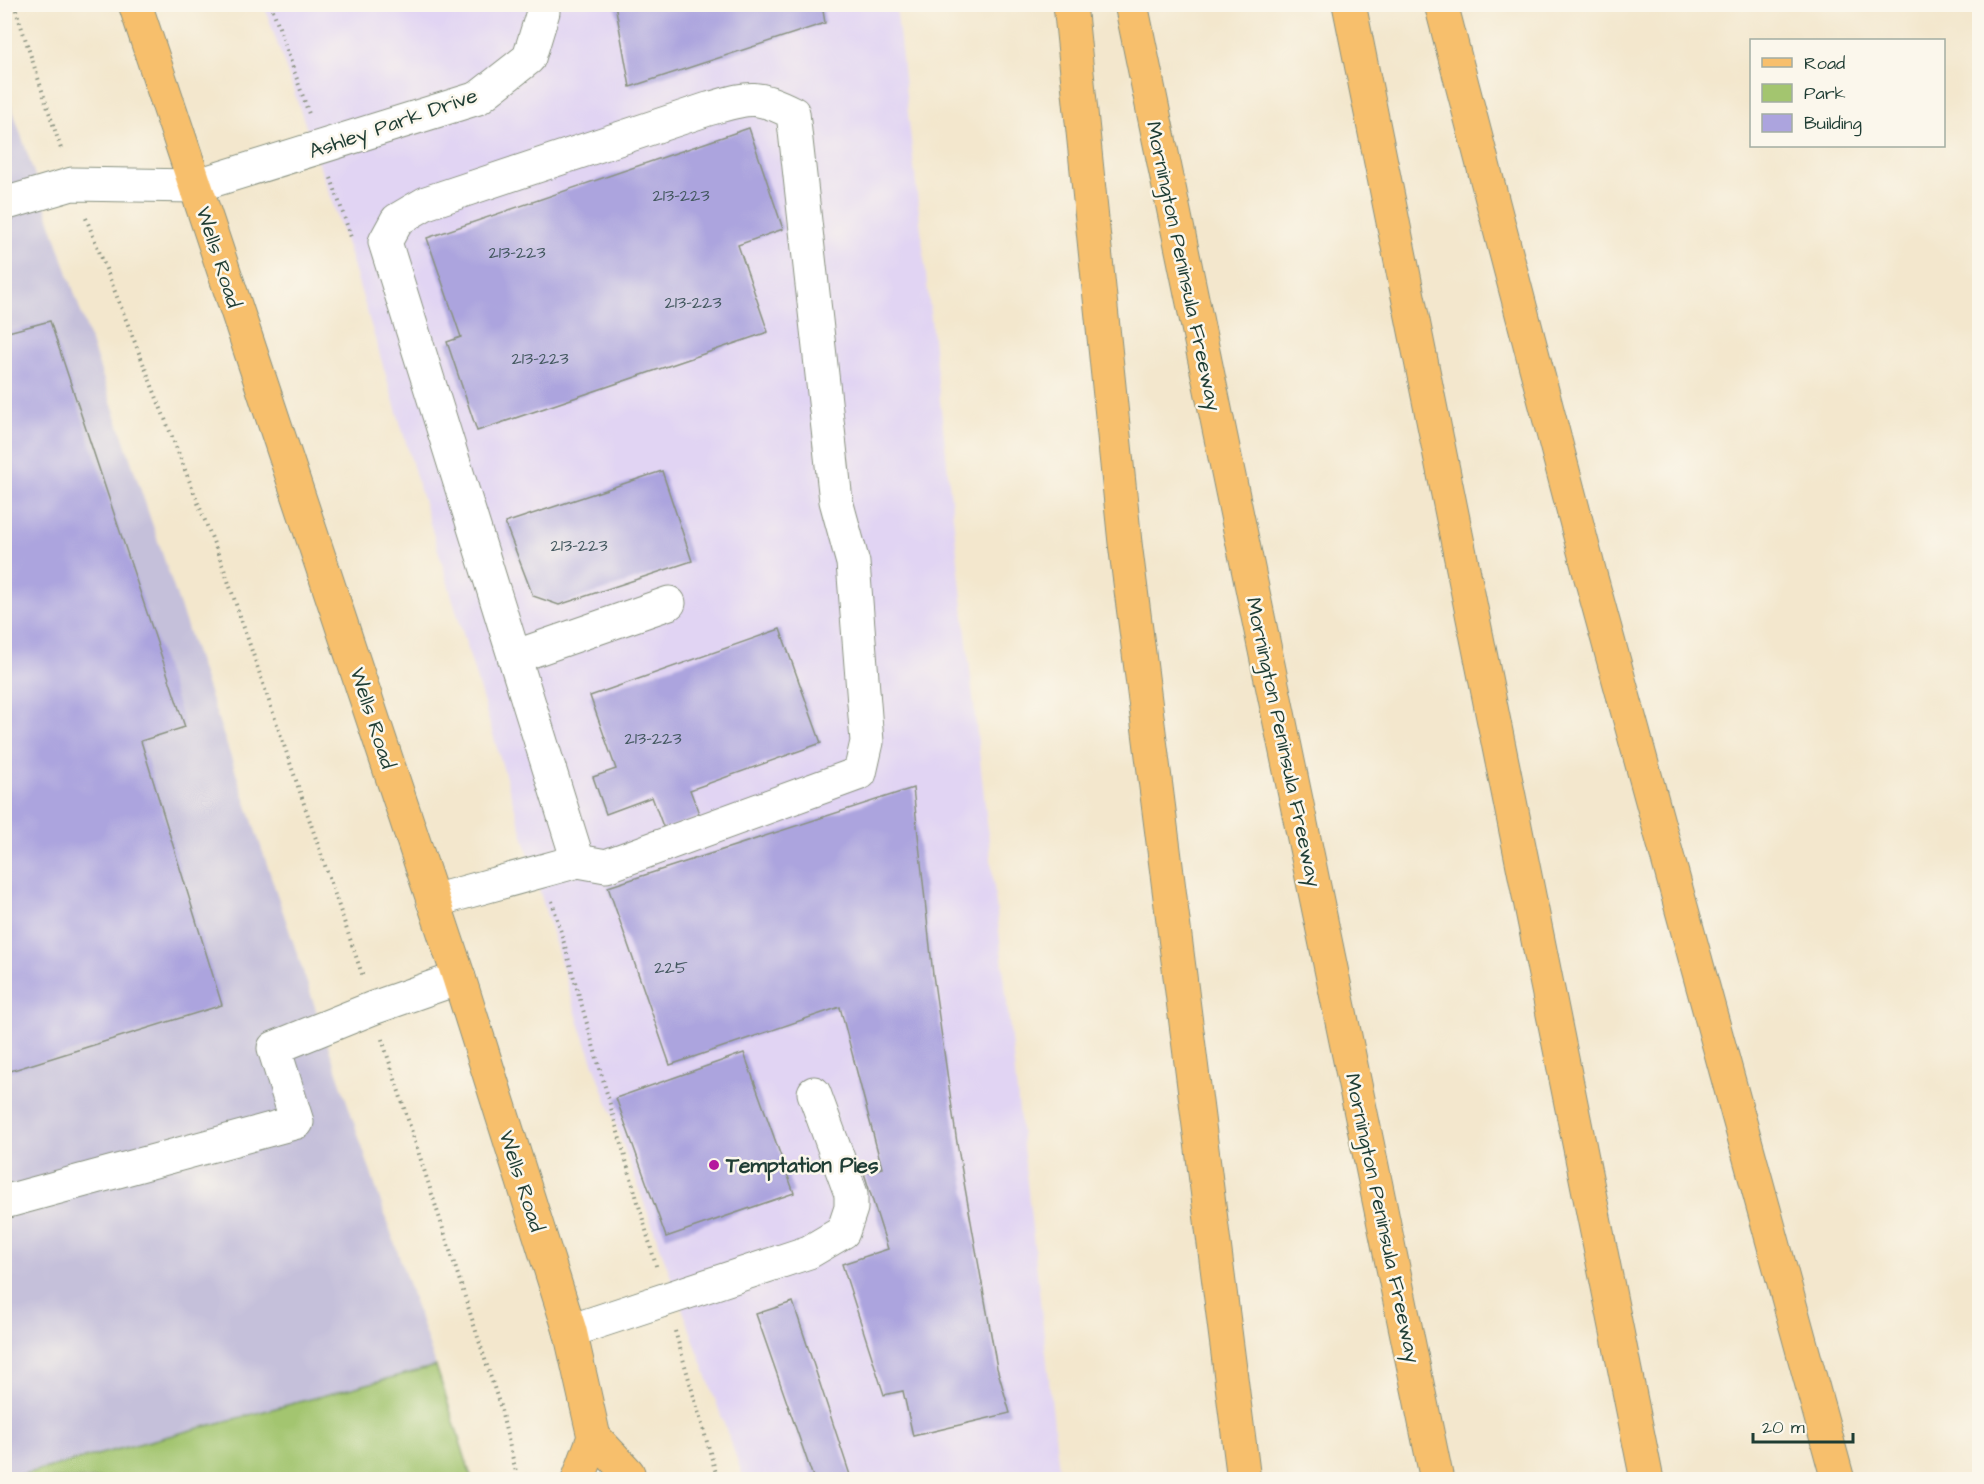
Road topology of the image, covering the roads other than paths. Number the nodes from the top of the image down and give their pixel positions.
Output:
1 (135, 4) edge
2 (542, 4) edge
3 (1070, 4) edge
4 (1131, 4) edge
5 (1349, 4) edge
6 (1440, 4) edge
7 (195, 186) junction
8 (4, 204) edge
9 (669, 603) dead end
10 (514, 657) junction
11 (578, 861) junction
12 (434, 901) junction
13 (459, 978) junction
14 (814, 1093) dead end
15 (4, 1202) edge
16 (570, 1331) junction
17 (594, 1437) junction
18 (578, 1479) edge
19 (630, 1479) edge
20 (1244, 1479) edge
21 (1437, 1479) edge
22 (1647, 1479) edge
23 (1838, 1479) edge

1 - 7 main road, Wells Road
2 - 7 street, Ashley Park Drive
3 - 20 main road
4 - 21 main road, Mornington Peninsula Freeway
5 - 22 main road
6 - 23 main road
7 - 8 street, Ashley Park Drive
7 - 12 main road, Wells Road
9 - 10 street
10 - 11 street
10 - 11 street
11 - 12 street
12 - 13 main road, Wells Road
13 - 15 street
13 - 16 main road, Wells Road
14 - 16 street
16 - 17 main road, Wells Road
17 - 18 main road
17 - 19 main road

